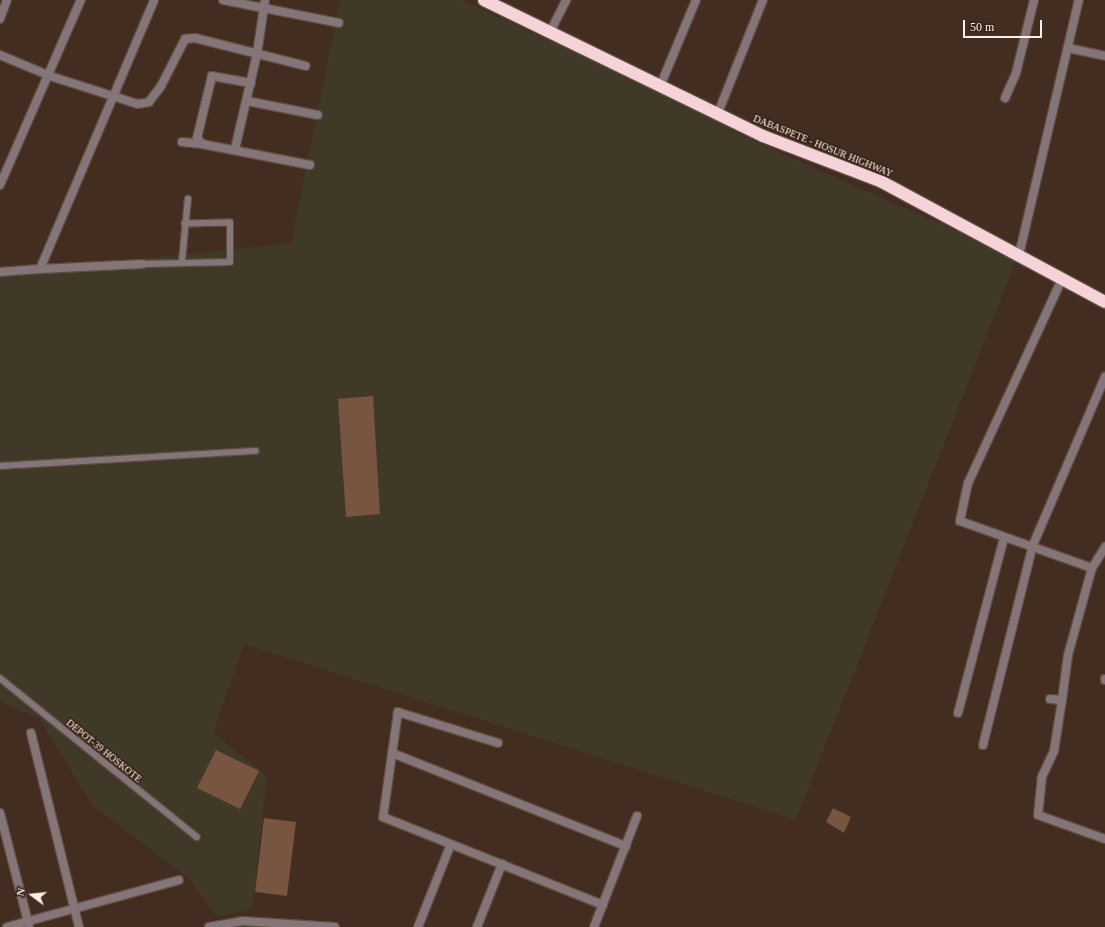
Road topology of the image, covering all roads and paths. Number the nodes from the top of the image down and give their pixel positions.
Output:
1 (7, 0) edge
2 (81, 0) edge
3 (154, 0) edge
4 (223, 0) edge
5 (265, 0) edge
6 (484, 0) edge
7 (566, 0) edge
8 (696, 0) edge
9 (763, 0) edge
10 (1034, 0) edge
11 (1079, 0) edge
12 (264, 9) junction
13 (0, 19) edge
14 (339, 23) dead end
15 (550, 32) junction
16 (1068, 48) junction
17 (257, 54) junction
18 (0, 55) edge
19 (1105, 56) edge
20 (306, 66) dead end
21 (50, 76) junction
22 (251, 83) junction
23 (661, 84) junction
24 (116, 96) junction
25 (1005, 98) dead end
26 (247, 101) junction
27 (718, 114) junction
28 (318, 116) dead end
29 (182, 142) dead end
30 (202, 144) junction
31 (236, 149) junction
32 (310, 166) dead end
33 (0, 185) edge
34 (188, 199) dead end
35 (185, 224) junction
36 (1019, 255) junction
37 (182, 261) junction
38 (143, 264) joint
39 (40, 269) junction
40 (0, 272) edge
41 (1062, 279) junction
42 (1105, 302) edge
43 (1105, 377) edge
44 (256, 451) dead end
45 (0, 466) edge
46 (1004, 538) junction
47 (1033, 545) junction
48 (1105, 547) edge
49 (1092, 568) junction
50 (0, 678) edge
51 (1050, 699) dead end
52 (1062, 700) junction
53 (958, 713) dead end
54 (32, 733) dead end
55 (498, 743) dead end
56 (983, 745) dead end
57 (392, 753) junction
58 (0, 813) edge
59 (637, 816) dead end
60 (197, 837) dead end
61 (1105, 839) edge
62 (451, 844) junction
63 (626, 846) junction
64 (502, 864) junction
65 (179, 880) dead end
66 (603, 905) junction
67 (75, 910) junction
68 (29, 924) edge
69 (6, 927) edge
70 (79, 927) edge
71 (209, 927) edge
72 (335, 927) edge
73 (418, 927) edge
74 (477, 927) edge
75 (594, 927) edge

1 - 13 street
2 - 21 street
3 - 24 street
4 - 12 street
5 - 12 street
6 - 15 highway, DABASPETE - HOSUR HIGHWAY
7 - 15 street
8 - 23 street
9 - 27 street
10 - 25 street
11 - 16 street
12 - 14 street
12 - 17 street
15 - 23 highway, DABASPETE - HOSUR HIGHWAY
16 - 19 street
16 - 36 street
17 - 20 street
17 - 22 street
17 - 24 street
18 - 21 street
21 - 24 street
21 - 33 street
22 - 26 street
22 - 30 street
23 - 27 highway, DABASPETE - HOSUR HIGHWAY
24 - 39 street
26 - 28 street
26 - 31 street
27 - 36 highway, DABASPETE - HOSUR HIGHWAY
29 - 30 street
30 - 31 street
31 - 32 street
34 - 35 lane
35 - 37 lane
35 - 37 lane
36 - 41 highway, DABASPETE - HOSUR HIGHWAY
37 - 38 lane
38 - 39 street
39 - 40 street
41 - 42 highway, DABASPETE - HOSUR HIGHWAY
41 - 46 street
43 - 47 street
44 - 45 lane
46 - 47 street
46 - 53 street
47 - 49 street
47 - 56 street
48 - 49 street
49 - 52 street
50 - 60 lane, DEPOT-39 HOSKOTE
51 - 52 street
52 - 61 street
54 - 67 street
55 - 57 street
57 - 62 street
57 - 63 street
58 - 68 street
59 - 63 street
62 - 64 street
62 - 73 street
63 - 66 street
64 - 66 street
64 - 74 street
65 - 67 street
66 - 75 street
67 - 68 street
67 - 70 street
68 - 69 street
71 - 72 street

